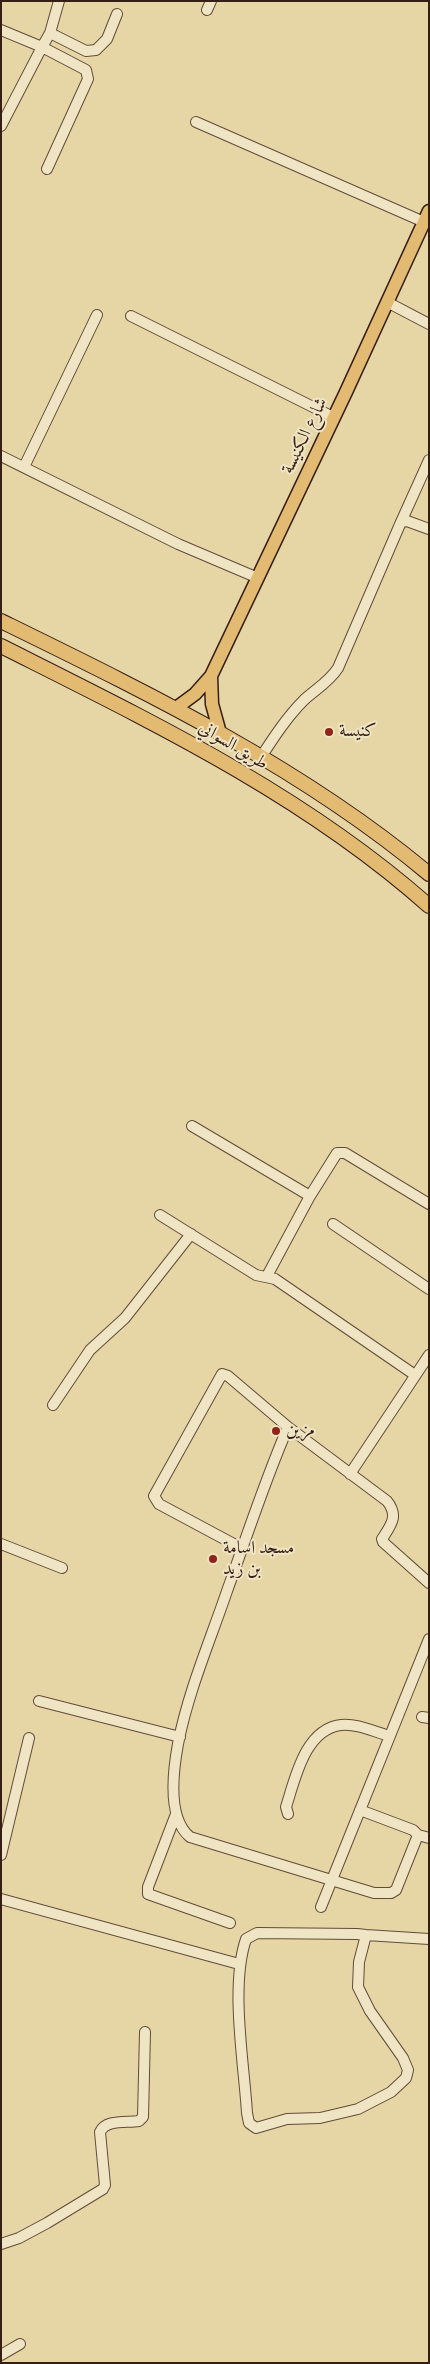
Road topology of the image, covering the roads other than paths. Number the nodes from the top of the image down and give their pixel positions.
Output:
1 (59, 1) edge
2 (117, 14) dead end
3 (1, 30) edge
4 (50, 33) junction
5 (42, 47) junction
6 (196, 122) dead end
7 (1, 126) edge
8 (47, 169) dead end
9 (426, 217) edge
10 (387, 302) junction
11 (97, 316) dead end
12 (131, 316) dead end
13 (429, 324) edge
14 (333, 417) junction
15 (1, 456) edge
16 (429, 460) edge
17 (24, 467) junction
18 (401, 522) junction
19 (429, 528) edge
20 (258, 578) junction
21 (1, 620) edge
22 (1, 646) edge
23 (211, 676) junction
24 (176, 708) junction
25 (220, 733) junction
26 (261, 757) junction
27 (429, 874) edge
28 (429, 906) edge
29 (192, 1126) dead end
30 (310, 1196) junction
31 (429, 1204) edge
32 (160, 1215) dead end
33 (333, 1224) dead end
34 (191, 1234) junction
35 (267, 1276) junction
36 (429, 1289) edge
37 (429, 1355) edge
38 (415, 1375) junction
39 (53, 1406) dead end
40 (288, 1427) junction
41 (350, 1474) junction
42 (1, 1544) edge
43 (243, 1549) junction
44 (62, 1568) dead end
45 (429, 1583) edge
46 (429, 1640) edge
47 (39, 1701) dead end
48 (180, 1736) junction
49 (390, 1736) junction
50 (29, 1738) dead end
51 (360, 1810) junction
52 (176, 1814) junction
53 (288, 1814) dead end
54 (418, 1835) junction
55 (429, 1838) edge
56 (1, 1855) edge
57 (331, 1882) junction
58 (1, 1899) edge
59 (321, 1907) dead end
60 (230, 1923) dead end
61 (366, 1935) junction
62 (429, 1939) edge
63 (239, 1964) junction
64 (145, 2032) dead end
65 (1, 2244) edge
66 (20, 2344) dead end
67 (1, 2355) edge

1 - 4 street
2 - 4 street
3 - 5 street
4 - 5 street
5 - 7 street
5 - 8 street
6 - 9 street
9 - 10 main road, شارع الكنيسة
10 - 13 street
10 - 14 main road, شارع الكنيسة
11 - 17 street
12 - 14 street
14 - 20 main road, شارع الكنيسة
15 - 17 street
16 - 18 street
17 - 20 street
18 - 19 street
18 - 26 street
20 - 23 main road, شارع الكنيسة
21 - 24 highway, طريق السواني
22 - 28 highway, طريق السواني
23 - 24 main road, شارع الكنيسة
23 - 25 main road, شارع الكنيسة
24 - 25 highway, طريق السواني
25 - 26 highway, طريق السواني
26 - 27 highway, طريق السواني
29 - 30 street
30 - 31 street
30 - 35 street
32 - 34 street
33 - 36 street
34 - 35 street
34 - 39 street
35 - 38 street
37 - 38 street
38 - 41 street
40 - 41 street
40 - 43 street
40 - 43 street
41 - 45 street
42 - 44 street
43 - 48 street
46 - 49 street
47 - 48 street
48 - 52 street
49 - 51 street
49 - 53 street
50 - 56 street
51 - 54 street
51 - 57 street
52 - 57 street
52 - 60 street
54 - 55 street
54 - 57 street
57 - 59 street
58 - 63 street
61 - 62 street
61 - 63 street
61 - 63 street
64 - 65 street
66 - 67 street

